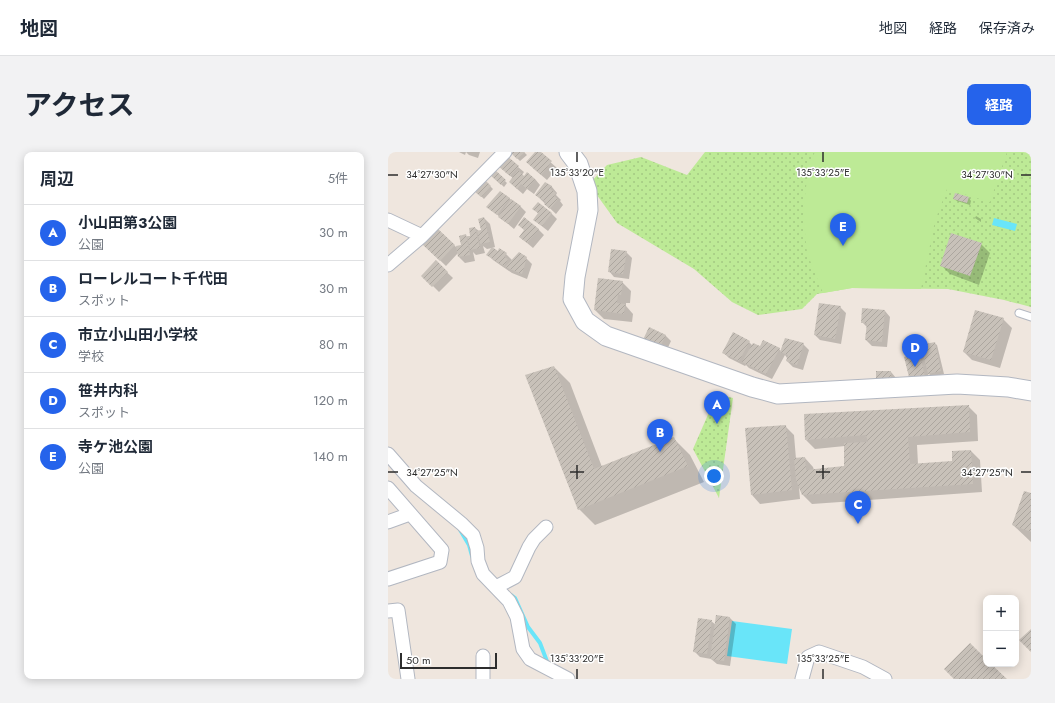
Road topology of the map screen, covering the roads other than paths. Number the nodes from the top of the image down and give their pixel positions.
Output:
1 (504, 152) edge
2 (568, 152) edge
3 (388, 220) edge
4 (422, 236) junction
5 (388, 265) edge
6 (1019, 313) dead end
7 (1031, 317) edge
8 (1031, 391) edge
9 (388, 454) edge
10 (388, 488) edge
11 (410, 514) junction
12 (388, 522) edge
13 (546, 528) dead end
14 (388, 579) edge
15 (496, 587) junction
16 (388, 611) edge
17 (483, 656) dead end
18 (408, 679) edge
19 (483, 679) edge
20 (568, 679) edge
21 (802, 679) edge
22 (885, 679) edge

1 - 4 street
2 - 8 street
3 - 4 street
4 - 5 street
6 - 7 lane
9 - 15 street
10 - 11 street
11 - 12 street
11 - 14 street
13 - 15 street
15 - 20 street
16 - 18 street
17 - 19 street
21 - 22 street

